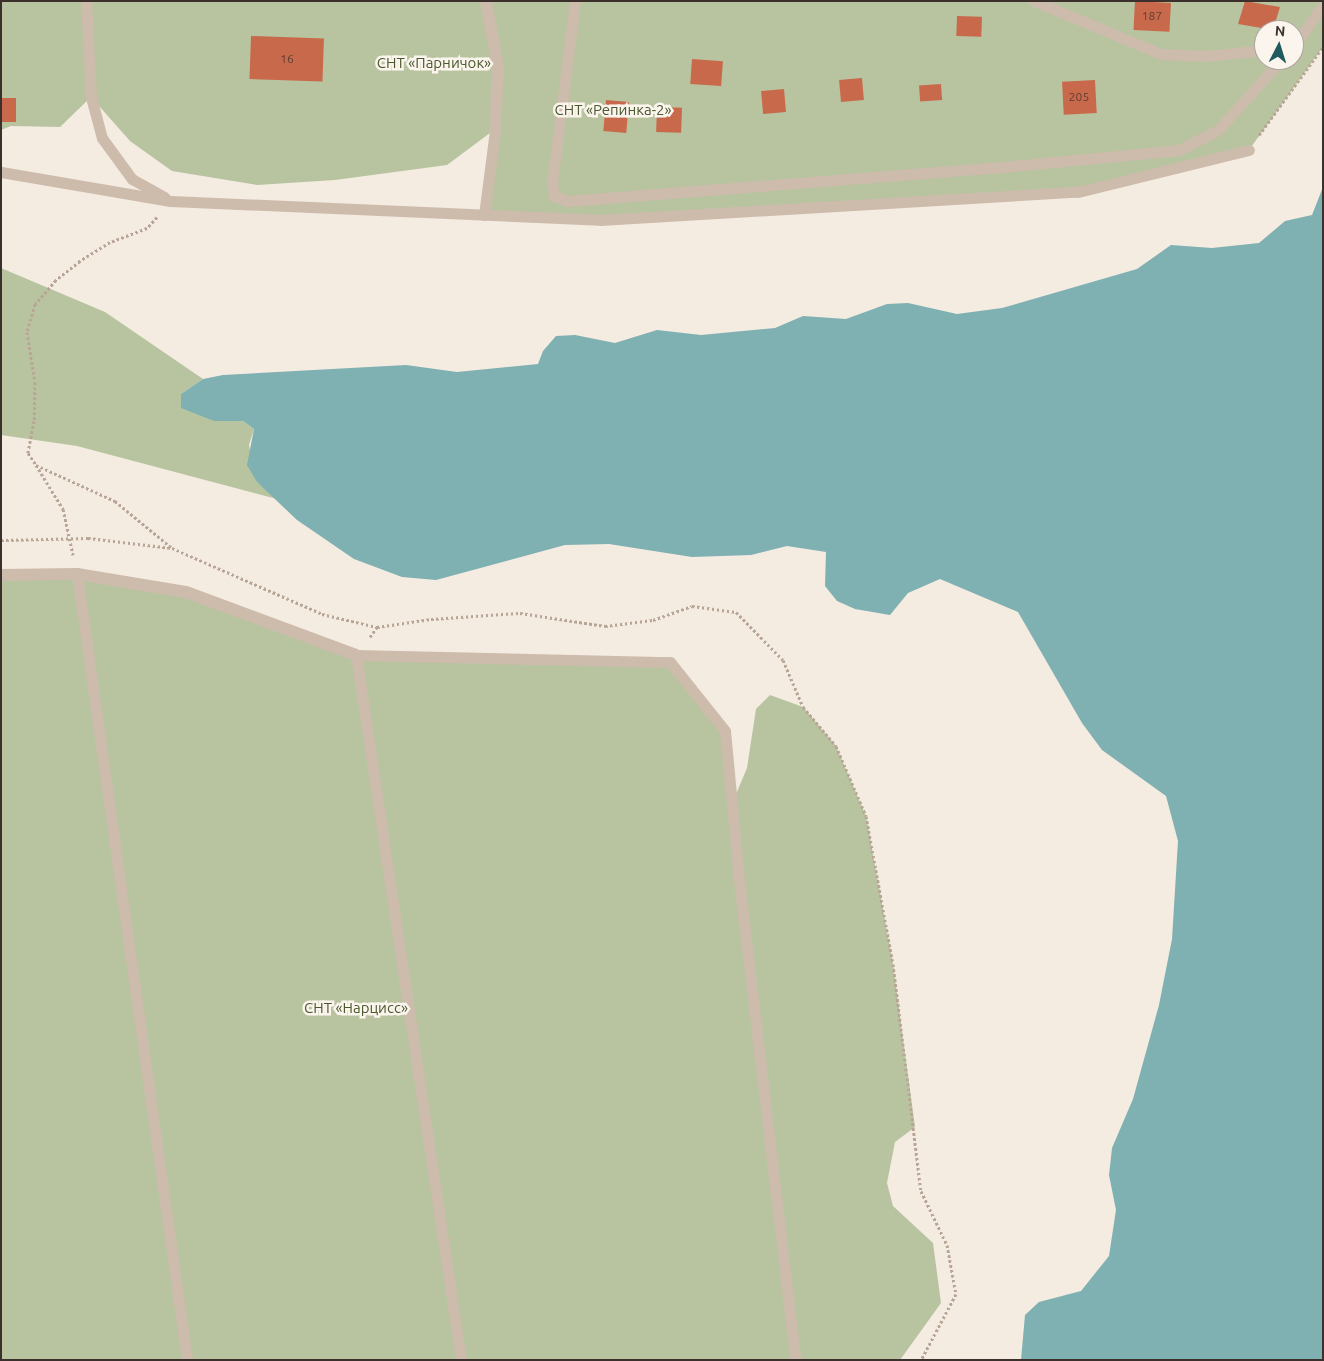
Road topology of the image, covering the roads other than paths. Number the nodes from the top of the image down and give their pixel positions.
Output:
1 (86, 1) edge
2 (486, 1) edge
3 (575, 1) edge
4 (1034, 1) edge
5 (1323, 5) edge
6 (1304, 31) edge
7 (1254, 51) edge
8 (1272, 70) edge
9 (495, 130) joint
10 (1249, 150) road end
11 (1, 172) edge
12 (171, 201) junction
13 (484, 215) junction
14 (1, 574) edge
15 (77, 574) junction
16 (356, 655) junction
17 (187, 1360) edge
18 (461, 1360) edge
19 (796, 1360) edge

1 - 12 lane
2 - 9 street
3 - 8 lane
4 - 7 lane
5 - 6 lane
9 - 13 lane
10 - 13 lane
11 - 12 lane
12 - 13 lane
14 - 15 street
15 - 16 street
15 - 17 lane
16 - 18 lane
16 - 19 lane

